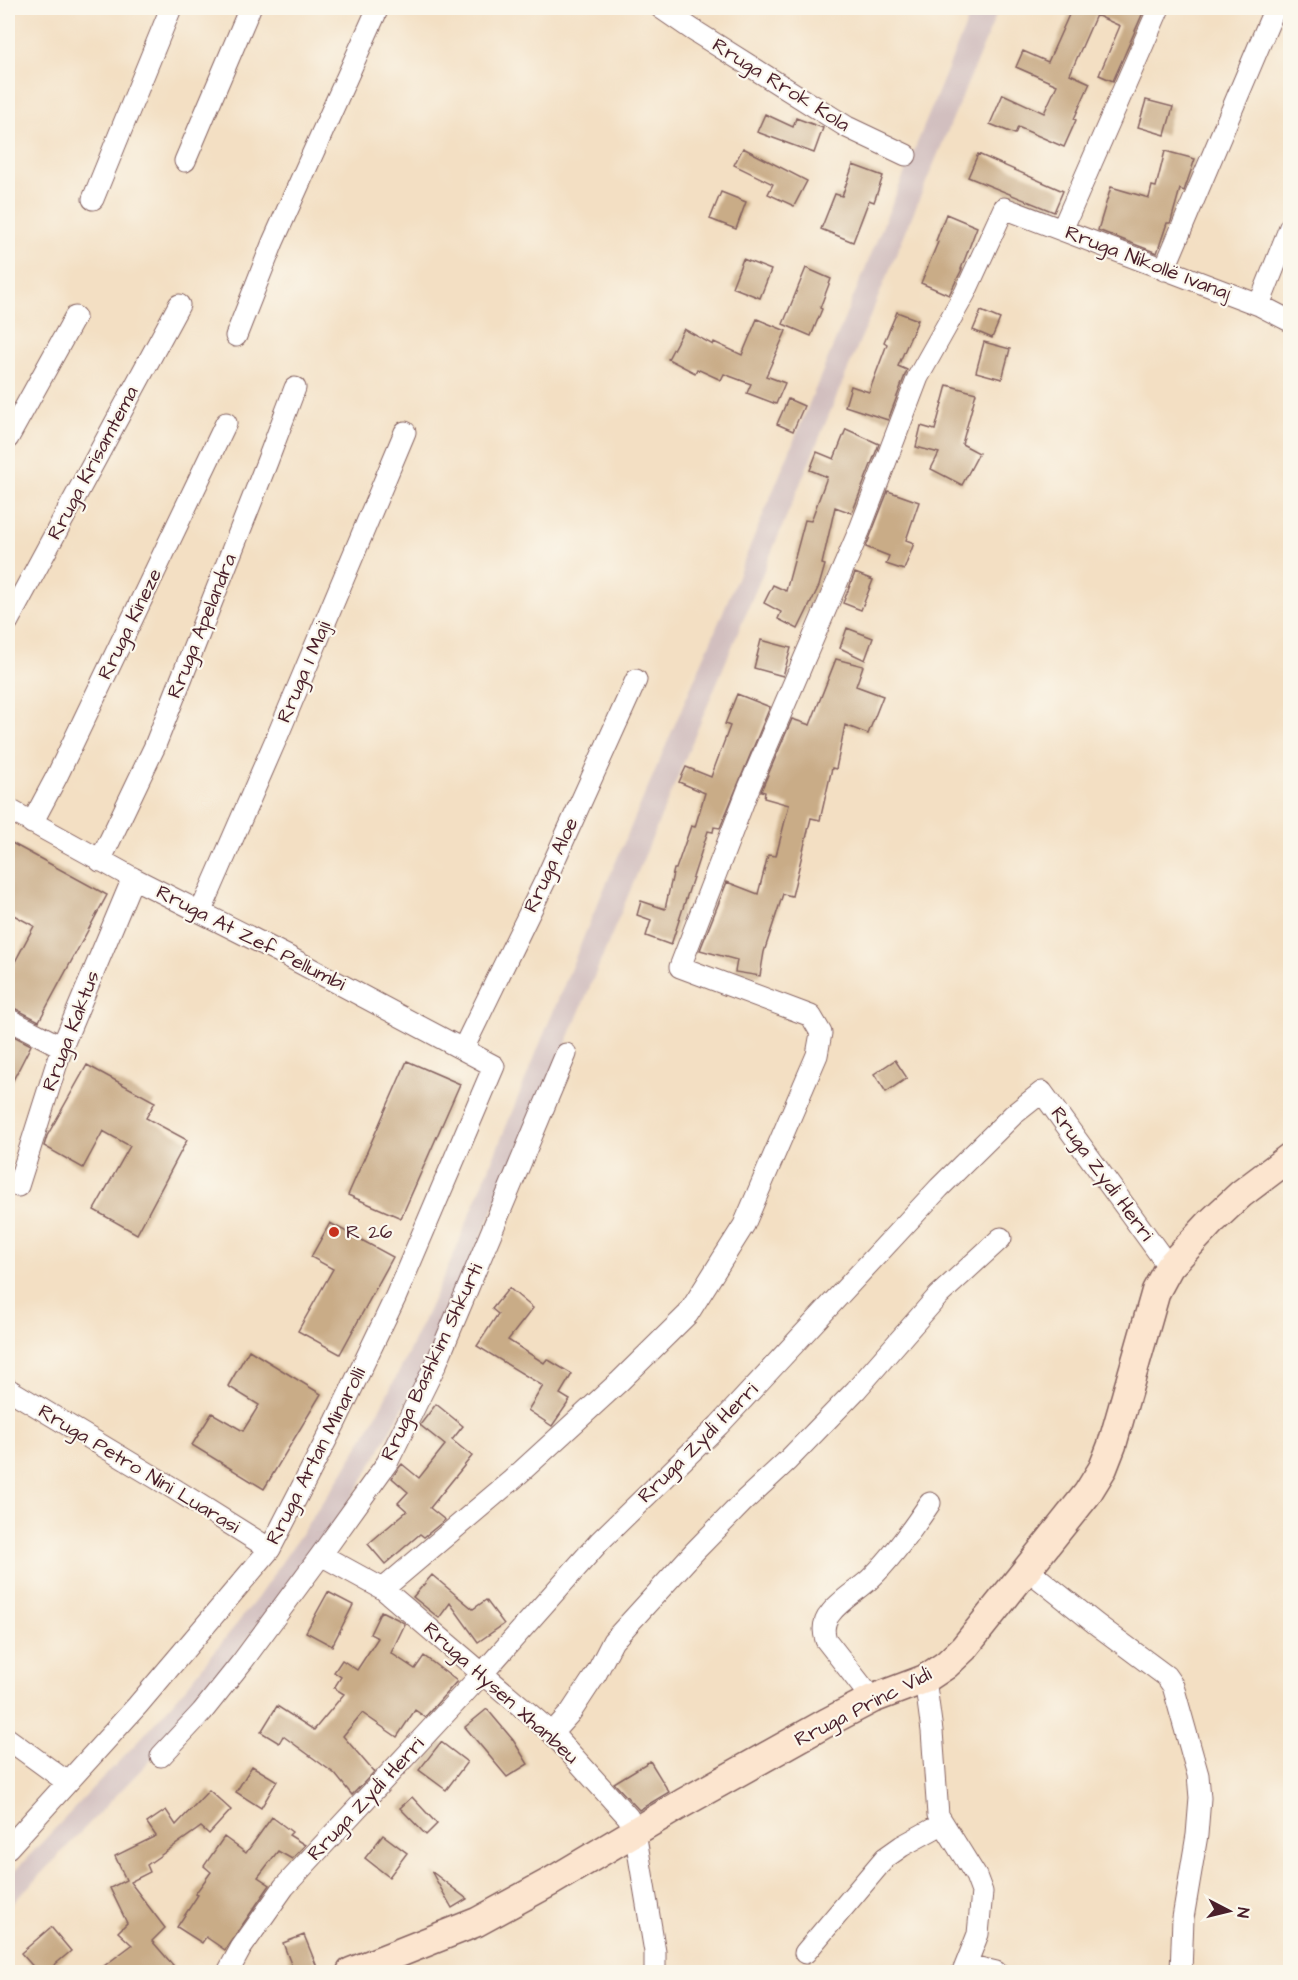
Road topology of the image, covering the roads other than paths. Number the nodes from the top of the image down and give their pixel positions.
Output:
1 (171, 8) edge
2 (249, 8) edge
3 (378, 8) edge
4 (661, 8) edge
5 (1159, 8) edge
6 (1275, 8) edge
7 (906, 155) dead end
8 (185, 161) dead end
9 (93, 199) dead end
10 (1290, 227) edge
11 (1062, 230) junction
12 (1164, 270) junction
13 (179, 305) dead end
14 (1259, 305) junction
15 (75, 317) dead end
16 (1290, 321) edge
17 (236, 336) dead end
18 (295, 388) dead end
19 (226, 423) dead end
20 (405, 432) dead end
21 (8, 438) edge
22 (8, 621) edge
23 (636, 680) dead end
24 (8, 809) edge
25 (32, 823) junction
26 (100, 861) junction
27 (133, 878) junction
28 (201, 911) junction
29 (8, 1018) edge
30 (62, 1047) junction
31 (463, 1049) junction
32 (566, 1054) dead end
33 (494, 1066) joint
34 (1290, 1157) edge
35 (18, 1186) dead end
36 (1001, 1238) dead end
37 (1169, 1267) junction
38 (8, 1389) edge
39 (930, 1503) dead end
40 (270, 1549) junction
41 (321, 1555) junction
42 (1027, 1569) junction
43 (383, 1589) junction
44 (482, 1674) junction
45 (925, 1679) junction
46 (872, 1699) junction
47 (552, 1733) junction
48 (8, 1739) edge
49 (161, 1756) dead end
50 (67, 1782) junction
51 (942, 1824) junction
52 (635, 1832) junction
53 (8, 1848) edge
54 (805, 1953) dead end
55 (965, 1969) edge
56 (228, 1972) edge
57 (351, 1972) edge
58 (656, 1972) edge
59 (996, 1972) edge
60 (1181, 1972) edge

1 - 9 street
2 - 8 street
3 - 17 street
4 - 7 street, Rruga Rrok Kola
5 - 11 street
6 - 12 street
10 - 14 street
11 - 12 street, Rruga Nikollë Ivanaj
11 - 43 street, Rruga Nikollë Ivanaj
12 - 14 street, Rruga Nikollë Ivanaj
13 - 22 street, Rruga Krisamtema
14 - 16 street, Rruga Nikollë Ivanaj
15 - 21 street
18 - 26 street, Rruga Apelandra
19 - 25 street, Rruga Kineze
20 - 28 street, Rruga 1 Maji
23 - 31 street, Rruga Aloe
24 - 25 street, Rruga At Zef Pellumbi
25 - 26 street, Rruga At Zef Pellumbi
26 - 27 street, Rruga At Zef Pellumbi
27 - 28 street, Rruga At Zef Pellumbi
27 - 30 street, Rruga Kaktus
28 - 31 street, Rruga At Zef Pellumbi
29 - 30 street
30 - 35 street, Rruga Kaktus
31 - 33 street, Rruga At Zef Pellumbi
32 - 41 street, Rruga Bashkim Shkurti
33 - 40 street, Rruga Artan Minarolli
34 - 37 street, Rruga Princ Vidi
36 - 47 street
37 - 42 street, Rruga Princ Vidi
37 - 44 street, Rruga Zydi Herri
38 - 40 street, Rruga Petro Nini Luarasi
39 - 46 street
40 - 50 street, Rruga Artan Minarolli
41 - 43 street, Rruga Hysen Xhanbeu
41 - 49 street, Rruga Bashkim Shkurti
42 - 45 street, Rruga Princ Vidi
42 - 60 street
43 - 44 street, Rruga Hysen Xhanbeu
44 - 47 street, Rruga Hysen Xhanbeu
44 - 56 street, Rruga Zydi Herri
45 - 46 street, Rruga Princ Vidi
45 - 51 street
46 - 52 street, Rruga Princ Vidi
47 - 52 street, Rruga Hysen Xhanbeu
48 - 50 street
50 - 53 street, Rruga Artan Minarolli
51 - 54 street
51 - 55 street
52 - 57 street, Rruga Princ Vidi
52 - 58 street, Rruga Hysen Xhanbeu
55 - 59 street

